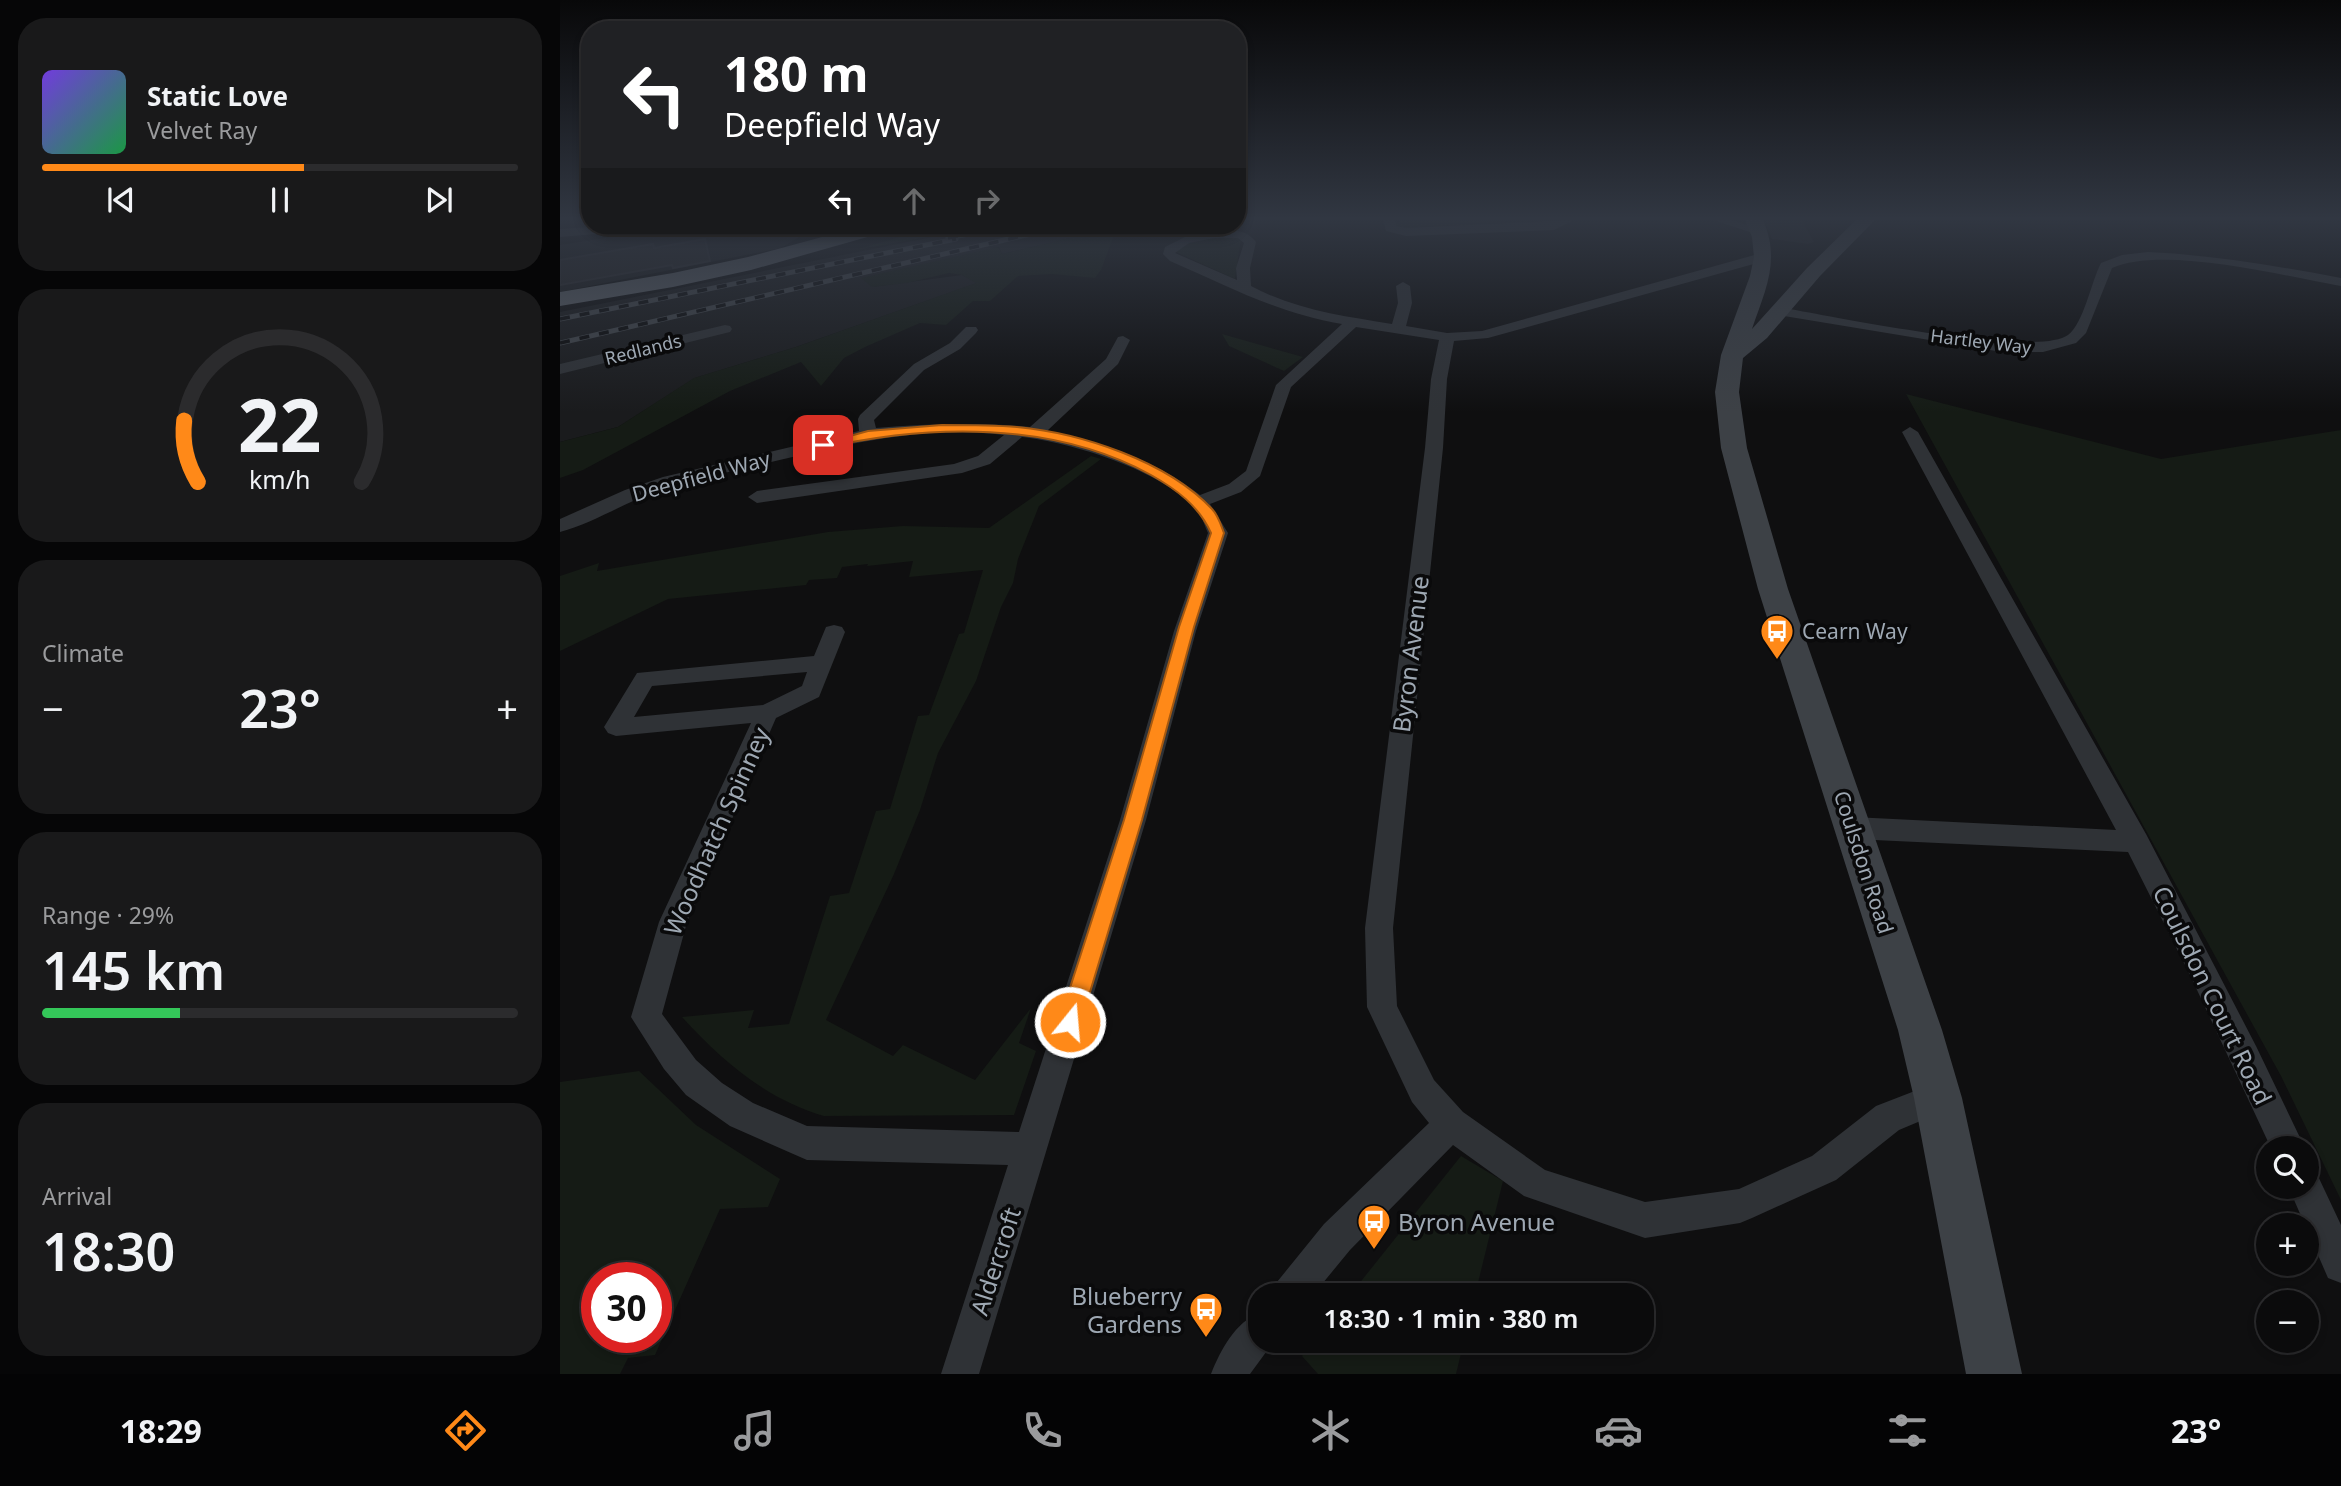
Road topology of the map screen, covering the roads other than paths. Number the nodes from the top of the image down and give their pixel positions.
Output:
1 (646, 284) edge
2 (1235, 284) edge
3 (1244, 284) edge
4 (1666, 284) edge
5 (1757, 284) edge
6 (1802, 284) edge
7 (2099, 284) edge
8 (1244, 288) junction
9 (1405, 290) joint
10 (607, 292) junction
11 (1423, 292) dead end
12 (560, 299) edge
13 (560, 305) edge
14 (1778, 311) junction
15 (1353, 322) junction
16 (725, 329) dead end
17 (971, 330) dead end
18 (1396, 330) junction
19 (1447, 337) junction
20 (1123, 340) dead end
21 (1732, 355) junction
22 (560, 369) edge
23 (1026, 432) junction
24 (1910, 432) dead end
25 (868, 434) junction
26 (757, 497) dead end
27 (1198, 502) junction
28 (560, 526) edge
29 (834, 632) dead end
30 (821, 663) junction
31 (768, 713) junction
32 (1853, 828) junction
33 (2137, 842) junction
34 (1938, 1098) junction
35 (1451, 1124) junction
36 (2283, 1136) edge
37 (1031, 1149) junction
38 (2311, 1199) edge
39 (2341, 1265) edge
40 (1300, 1283) edge
41 (1248, 1346) edge
42 (960, 1374) edge
43 (1230, 1374) edge
44 (1994, 1374) edge

1 - 10 highway
2 - 8 street
3 - 8 street
4 - 19 street
5 - 21 main road, Coulsdon Road
6 - 14 main road
7 - 14 street, Hartley Way
8 - 15 street
9 - 11 street
9 - 18 street
10 - 12 highway
10 - 13 highway
14 - 21 main road
15 - 18 street
15 - 27 street
16 - 22 street, Redlands
17 - 25 street
18 - 19 street
19 - 35 street, Byron Avenue
20 - 23 street
21 - 32 main road, Coulsdon Road
23 - 25 street, Deepfield Way
23 - 26 street
23 - 27 street, Deepfield Way
24 - 33 street
25 - 28 street, Deepfield Way
27 - 37 street, Deepfield Way
29 - 30 street, Woodhatch Spinney
30 - 31 street, Woodhatch Spinney
30 - 31 street, Woodhatch Spinney
31 - 37 street, Woodhatch Spinney
32 - 33 street
32 - 34 main road, Coulsdon Road
33 - 36 street, Coulsdon Court Road
34 - 35 street, Byron Avenue
34 - 44 main road, Coulsdon Road
35 - 40 street
37 - 42 street, Aldercroft
38 - 39 street
41 - 43 street

